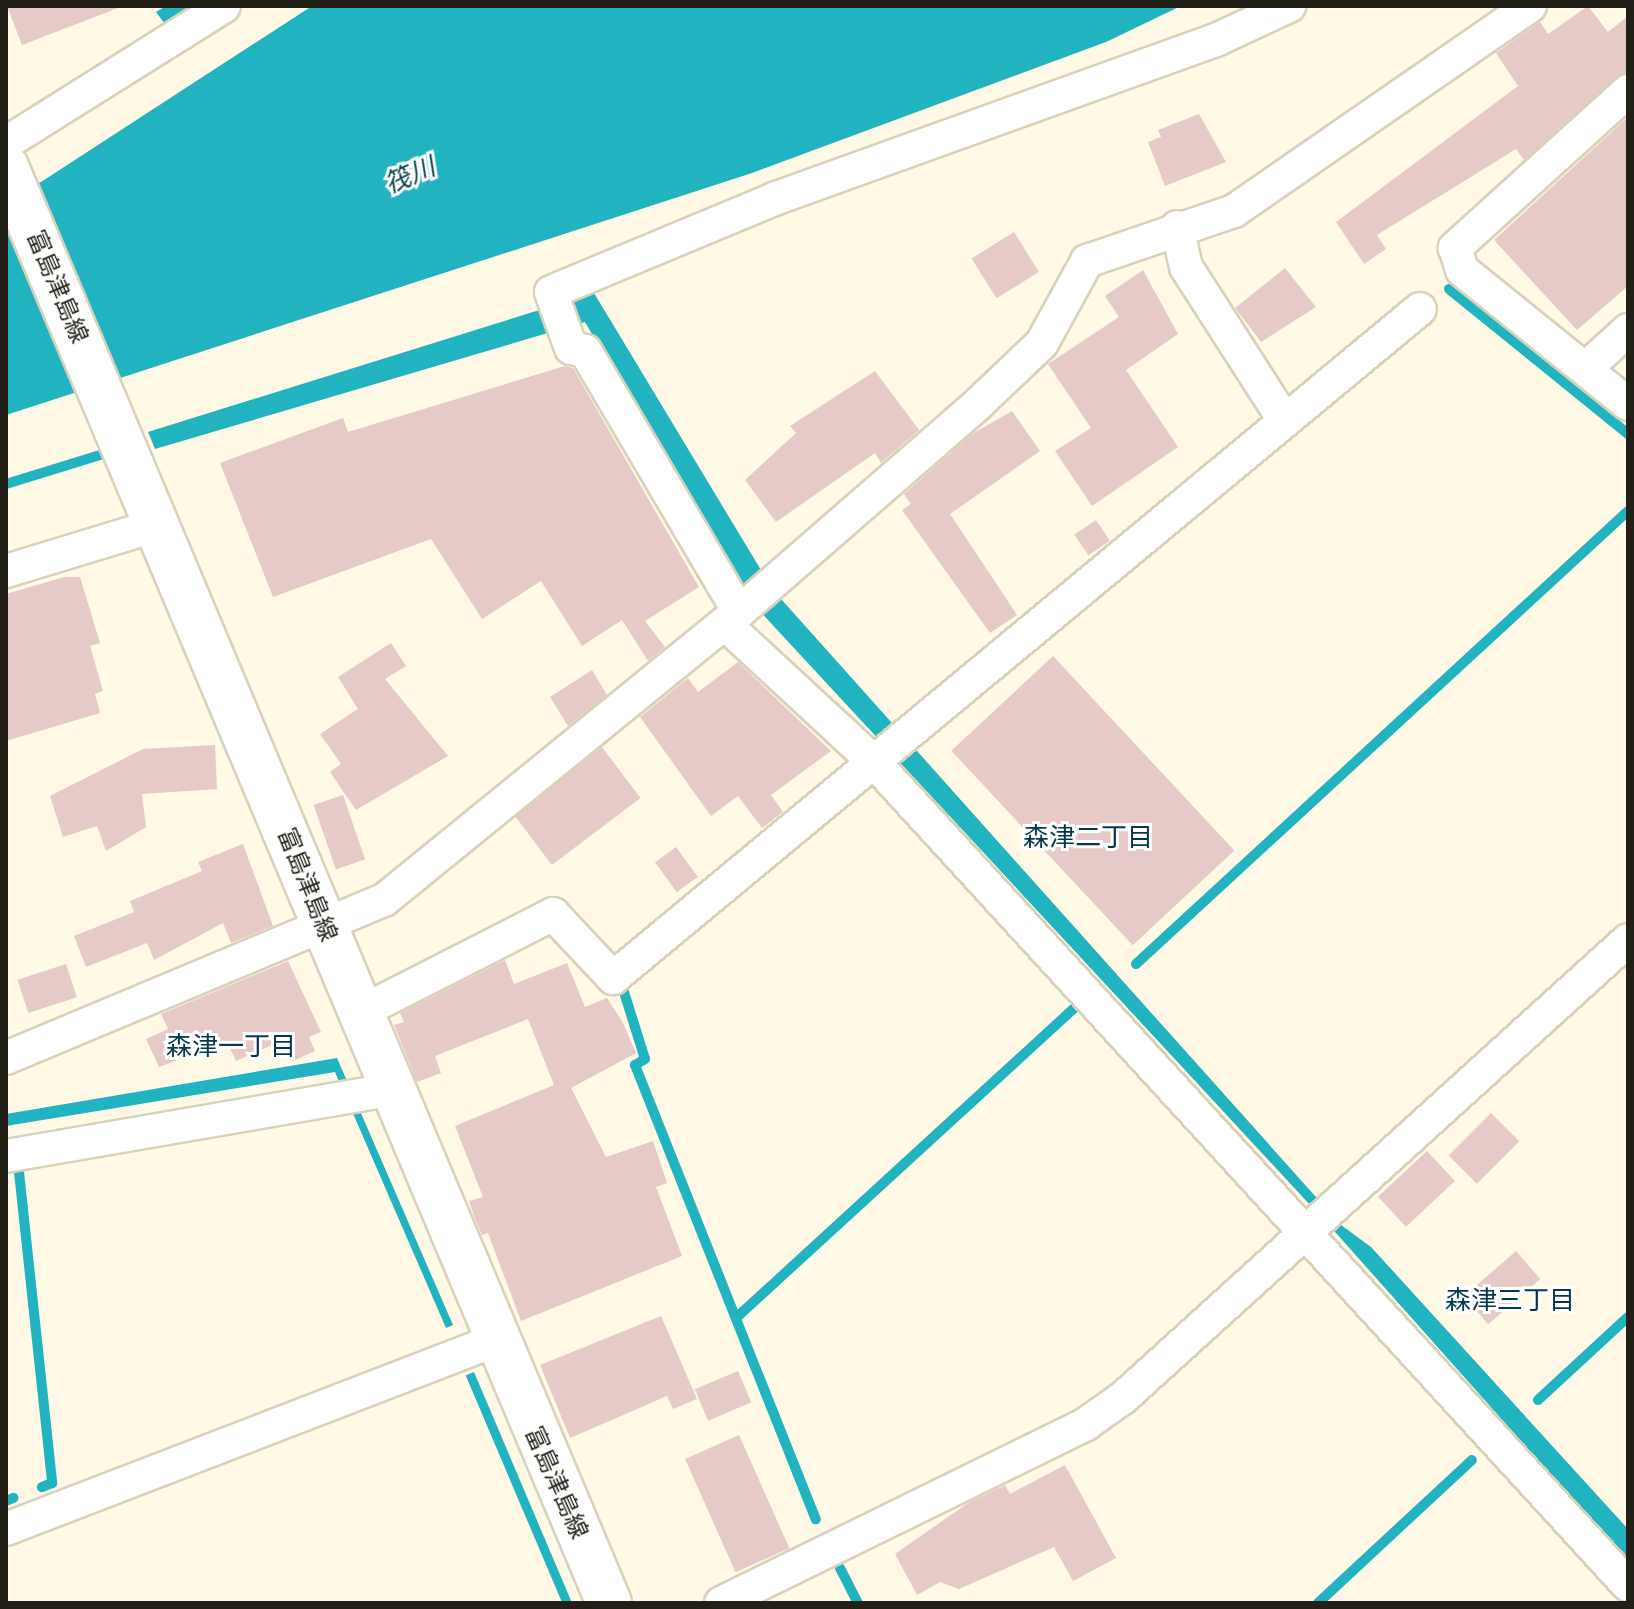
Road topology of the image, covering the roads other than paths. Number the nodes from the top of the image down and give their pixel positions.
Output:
1 (224, 6) edge
2 (1289, 6) edge
3 (1530, 6) edge
4 (1628, 91) edge
5 (8, 164) edge
6 (1177, 227) junction
7 (1420, 309) dead end
8 (1628, 330) edge
9 (1585, 369) junction
10 (1628, 404) edge
11 (1285, 421) junction
12 (157, 525) junction
13 (6, 571) edge
14 (737, 613) junction
15 (888, 751) junction
16 (325, 927) junction
17 (1628, 940) edge
18 (359, 1013) junction
19 (6, 1058) edge
20 (362, 1095) junction
21 (6, 1156) edge
22 (1322, 1223) junction
23 (494, 1341) junction
24 (6, 1529) edge
25 (1628, 1585) edge
26 (609, 1603) edge
27 (721, 1603) edge

1 - 5 street
2 - 14 street
3 - 6 street
4 - 9 street
5 - 12 main road, 富島津島線
6 - 11 street
6 - 14 street
7 - 11 street
8 - 9 street
9 - 10 street
11 - 15 street
12 - 13 street
12 - 16 main road, 富島津島線
14 - 15 street
14 - 16 street
15 - 18 street
15 - 22 street
16 - 18 main road, 富島津島線
16 - 19 street
17 - 22 street
18 - 20 main road, 富島津島線
20 - 21 street
20 - 23 main road, 富島津島線
22 - 25 street
22 - 27 street
23 - 24 street
23 - 26 main road, 富島津島線

